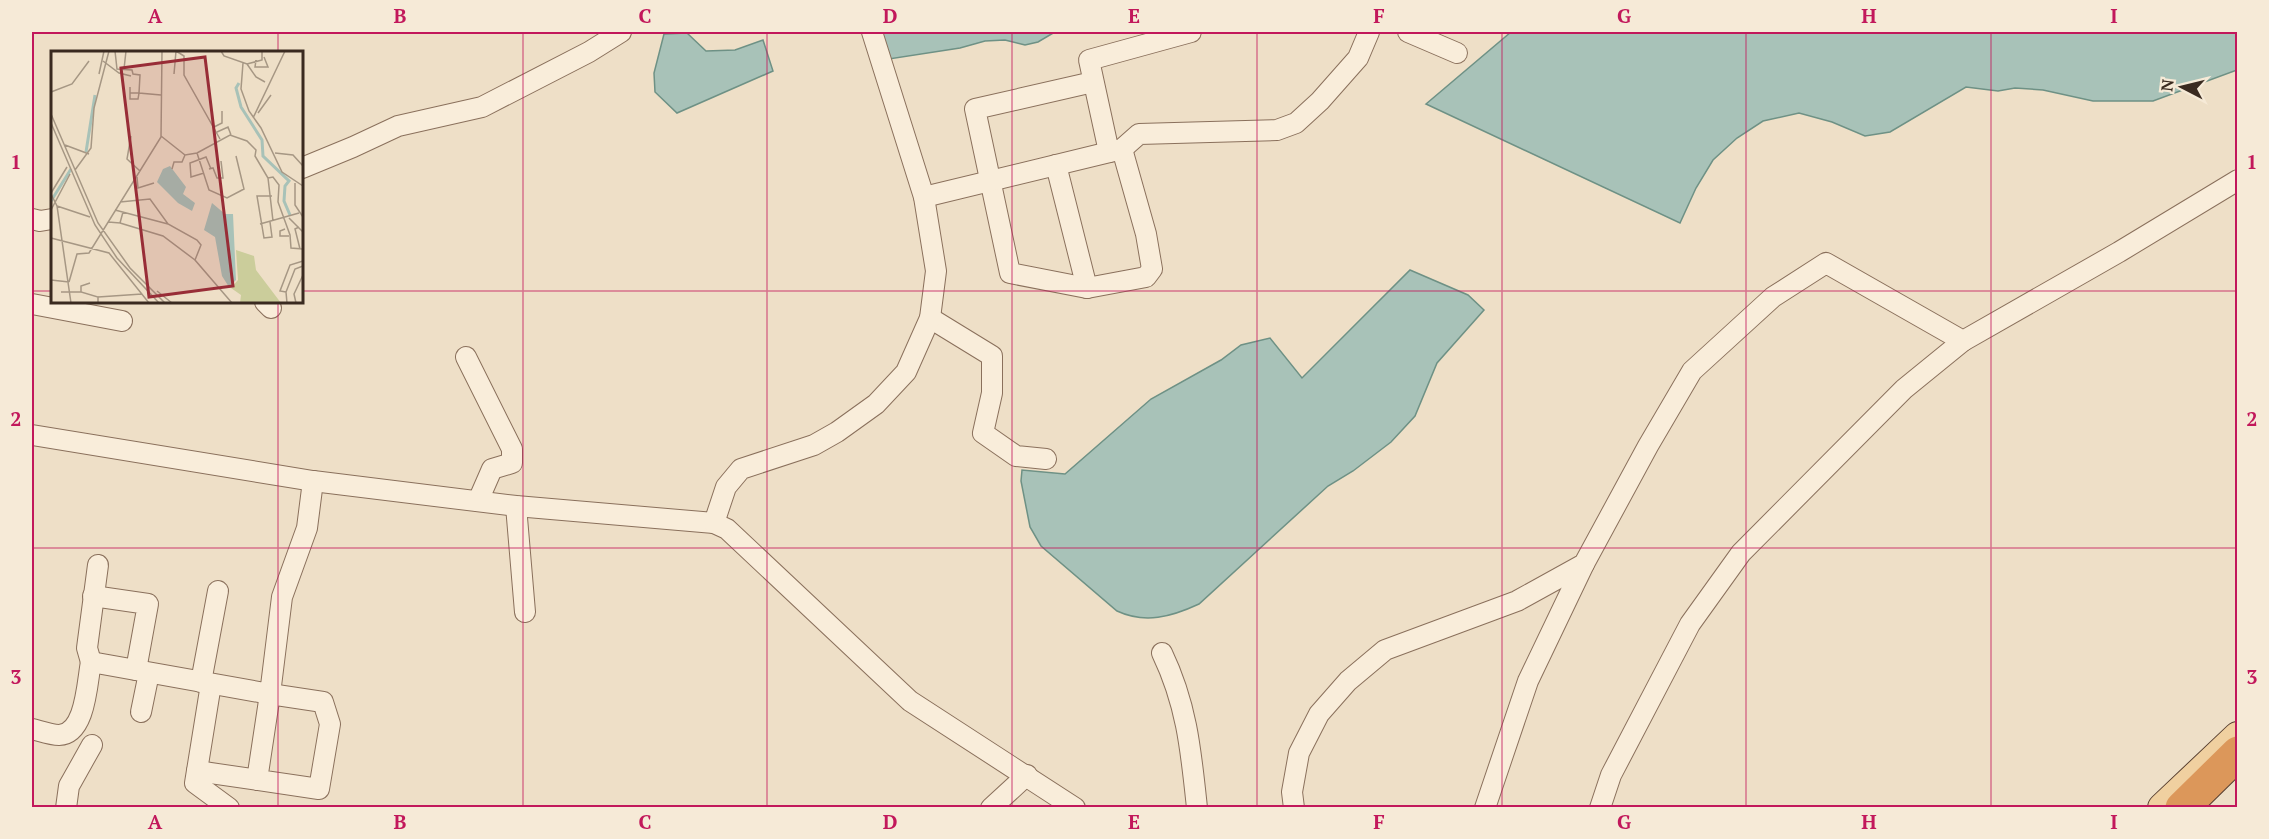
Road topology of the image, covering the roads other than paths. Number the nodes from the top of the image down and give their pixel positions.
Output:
1 (621, 32) edge
2 (872, 32) edge
3 (1191, 32) edge
4 (1369, 32) edge
5 (1408, 32) edge
6 (1457, 53) dead end
7 (1093, 82) junction
8 (1116, 151) junction
9 (1056, 165) junction
10 (303, 168) edge
11 (2238, 180) edge
12 (990, 181) junction
13 (924, 197) junction
14 (32, 219) edge
15 (51, 219) edge
16 (1087, 288) junction
17 (32, 304) edge
18 (930, 318) junction
19 (122, 321) dead end
20 (1963, 341) junction
21 (466, 357) dead end
22 (32, 435) edge
23 (1046, 459) dead end
24 (313, 481) junction
25 (478, 501) junction
26 (516, 506) junction
27 (714, 523) junction
28 (1584, 564) junction
29 (98, 565) dead end
30 (218, 591) dead end
31 (93, 596) junction
32 (525, 612) dead end
33 (1162, 653) dead end
34 (91, 662) junction
35 (142, 671) junction
36 (206, 683) junction
37 (270, 694) junction
38 (141, 712) dead end
39 (32, 729) edge
40 (2238, 737) edge
41 (92, 745) dead end
42 (2238, 753) edge
43 (196, 771) junction
44 (1027, 775) junction
45 (257, 780) junction
46 (2238, 782) edge
47 (66, 807) edge
48 (229, 807) edge
49 (991, 807) edge
50 (1075, 807) edge
51 (1197, 807) edge
52 (1294, 807) edge
53 (1485, 807) edge
54 (1600, 807) edge
55 (2163, 807) edge
56 (2182, 807) edge
57 (2208, 807) edge

1 - 10 street
2 - 13 street
3 - 7 street
4 - 8 street
5 - 6 street
7 - 8 street
7 - 12 street
8 - 9 street
8 - 16 street
9 - 12 street
9 - 16 street
11 - 20 street
12 - 13 street
12 - 16 street
13 - 18 street
14 - 15 street
17 - 19 street
18 - 23 street
18 - 27 street
20 - 28 street
20 - 54 street
21 - 25 street
22 - 24 street
24 - 25 street
24 - 37 street
25 - 26 street
26 - 27 street
26 - 32 street
27 - 44 street
28 - 52 street
28 - 53 street
29 - 31 street
30 - 36 street
31 - 34 street
31 - 35 street
33 - 51 street
34 - 35 street
34 - 39 street
35 - 36 street
35 - 38 street
36 - 37 street
36 - 43 street
37 - 45 street
37 - 45 street
40 - 55 main road
41 - 47 street
42 - 56 highway
43 - 45 street
43 - 48 street
44 - 49 street
44 - 50 street
46 - 57 highway

